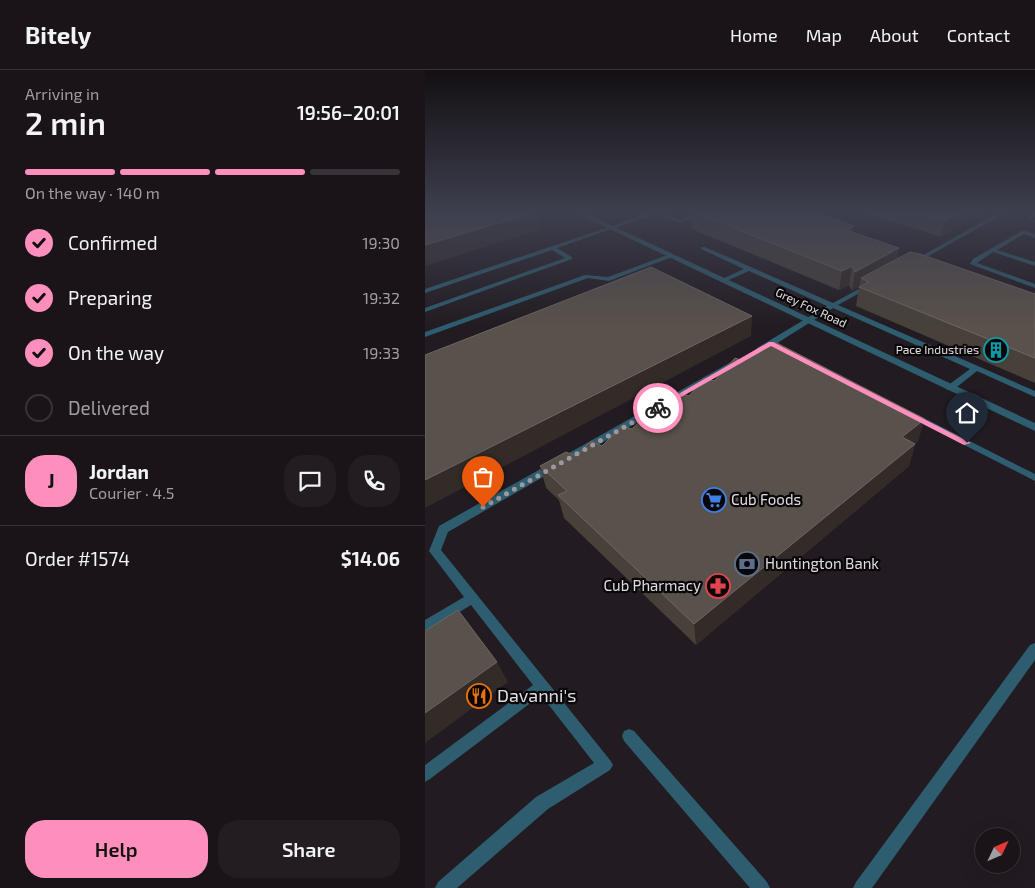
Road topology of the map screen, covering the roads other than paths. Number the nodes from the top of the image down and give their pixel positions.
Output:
1 (547, 250) edge
2 (557, 250) edge
3 (658, 250) edge
4 (708, 250) edge
5 (935, 250) edge
6 (992, 250) joint
7 (670, 256) junction
8 (1035, 256) edge
9 (1027, 261) junction
10 (911, 263) edge
11 (1035, 264) edge
12 (749, 268) junction
13 (722, 281) junction
14 (877, 282) edge
15 (1035, 286) edge
16 (425, 291) edge
17 (833, 305) junction
18 (425, 310) edge
19 (807, 321) junction
20 (425, 336) edge
21 (976, 368) junction
22 (949, 388) junction
23 (1035, 394) edge
24 (905, 412) edge
25 (1035, 427) edge
26 (1035, 478) edge
27 (472, 598) junction
28 (425, 627) edge
29 (1035, 649) edge
30 (542, 686) junction
31 (629, 736) dead end
32 (425, 774) edge
33 (444, 888) edge
34 (761, 888) edge
35 (862, 888) edge

1 - 16 lane
2 - 18 lane
3 - 7 street, Grey Fox Road
4 - 12 lane
5 - 10 lane
6 - 9 lane
6 - 15 lane
7 - 13 street, Grey Fox Road
7 - 20 lane
8 - 9 lane
9 - 11 lane
12 - 13 lane
12 - 17 lane
13 - 19 street, Grey Fox Road
14 - 17 lane
17 - 19 lane
17 - 21 lane
19 - 22 street, Grey Fox Road
19 - 27 lane
21 - 22 lane
21 - 23 lane
22 - 25 street, Grey Fox Road
24 - 26 lane
27 - 28 lane
27 - 30 lane
29 - 35 lane
30 - 32 lane
30 - 33 lane
31 - 34 lane

